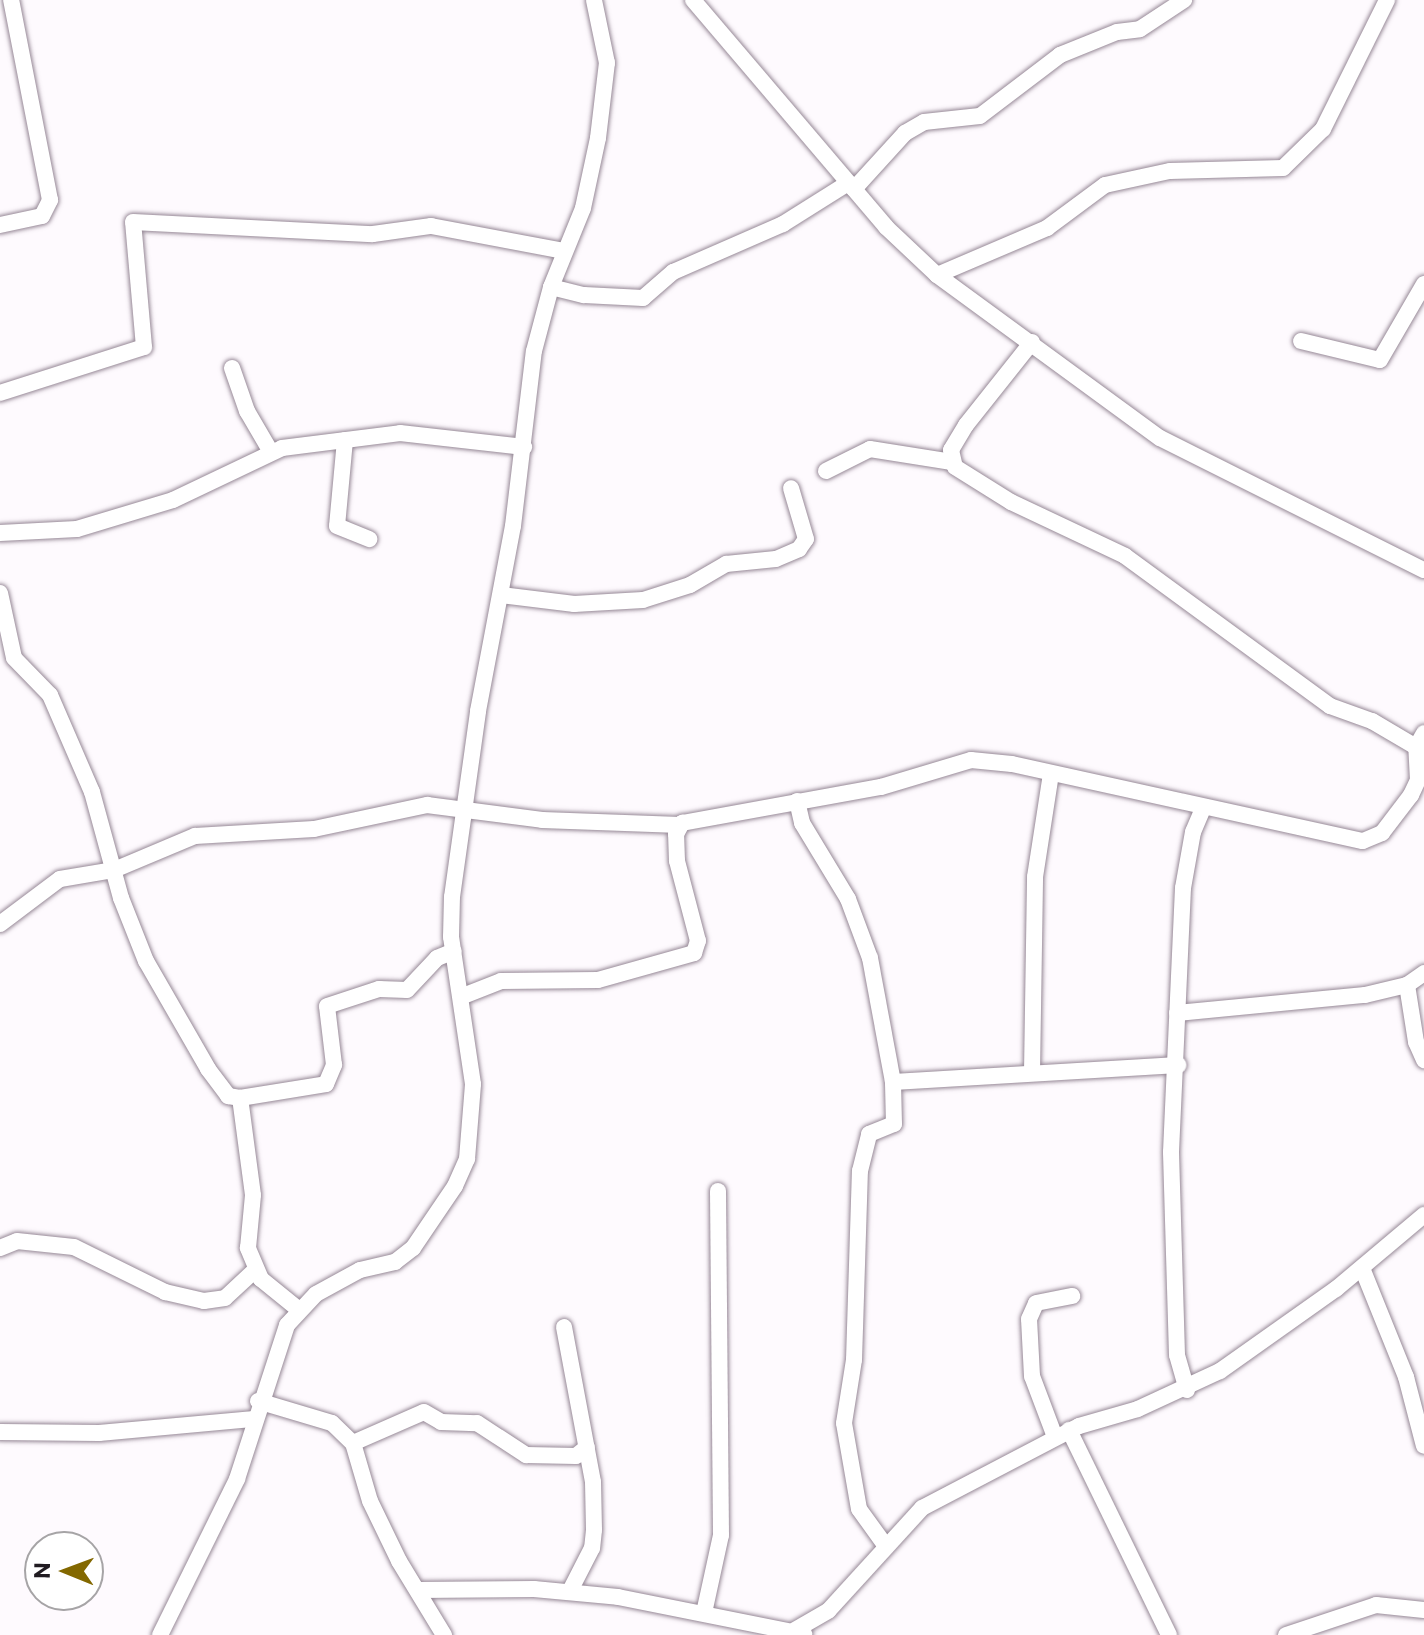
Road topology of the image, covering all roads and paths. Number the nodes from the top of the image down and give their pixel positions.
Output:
1 (11, 0) edge
2 (594, 0) edge
3 (693, 0) edge
4 (1184, 0) edge
5 (1387, 0) edge
6 (851, 186) junction
7 (0, 225) edge
8 (565, 251) junction
9 (937, 275) junction
10 (1424, 284) edge
11 (549, 295) junction
12 (1301, 341) dead end
13 (1032, 342) junction
14 (232, 368) dead end
15 (0, 393) edge
16 (345, 440) junction
17 (524, 447) junction
18 (271, 452) junction
19 (952, 462) junction
20 (826, 471) dead end
21 (791, 488) dead end
22 (0, 533) edge
23 (369, 539) dead end
24 (1424, 570) edge
25 (0, 593) edge
26 (501, 595) junction
27 (1420, 740) edge
28 (1051, 774) junction
29 (797, 801) junction
30 (465, 808) junction
31 (1203, 808) junction
32 (680, 825) junction
33 (114, 870) junction
34 (0, 924) edge
35 (454, 951) junction
36 (1424, 973) edge
37 (1407, 985) junction
38 (463, 996) junction
39 (1177, 1013) junction
40 (1424, 1060) edge
41 (1178, 1065) junction
42 (1032, 1072) junction
43 (893, 1082) junction
44 (240, 1098) junction
45 (718, 1191) dead end
46 (1424, 1215) edge
47 (0, 1248) edge
48 (1362, 1268) junction
49 (255, 1270) junction
50 (1072, 1296) dead end
51 (298, 1309) junction
52 (564, 1327) dead end
53 (1187, 1390) junction
54 (258, 1401) junction
55 (254, 1419) junction
56 (1062, 1433) junction
57 (1, 1435) edge
58 (353, 1443) junction
59 (1424, 1446) edge
60 (587, 1447) junction
61 (885, 1545) junction
62 (418, 1590) junction
63 (570, 1591) junction
64 (1424, 1610) edge
65 (704, 1613) junction
66 (800, 1632) edge
67 (160, 1635) edge
68 (444, 1635) edge
69 (1169, 1635) edge
70 (1286, 1635) edge

1 - 7 street
2 - 8 street
3 - 6 street
4 - 6 street
5 - 9 street
6 - 9 street
6 - 11 street
8 - 11 street
8 - 15 street
9 - 13 street
10 - 12 street
11 - 17 street
13 - 19 street
13 - 24 street
14 - 18 street
16 - 17 street
16 - 18 street
16 - 23 street
17 - 26 street
18 - 22 street
19 - 20 street
19 - 27 street
21 - 26 street
25 - 33 street
26 - 30 street
27 - 31 street
28 - 29 street
28 - 31 street
28 - 42 street
29 - 32 street
29 - 43 street
30 - 32 street
30 - 33 street
30 - 35 street
31 - 39 street
32 - 38 street
33 - 34 street
33 - 44 street
35 - 38 street
35 - 44 street
36 - 37 street
37 - 39 street
37 - 40 street
38 - 51 street
39 - 41 street
41 - 42 street
41 - 53 street
42 - 43 street
43 - 61 street
44 - 49 street
45 - 65 street
46 - 48 street
47 - 49 street
48 - 53 street
48 - 59 street
49 - 51 street
50 - 56 street
51 - 54 street
52 - 60 street
53 - 56 street
54 - 55 street
54 - 58 street
55 - 57 street
55 - 67 street
56 - 61 street
56 - 69 street
58 - 60 street
58 - 62 street
60 - 63 street
61 - 66 street
62 - 63 street
62 - 68 street
63 - 65 street
64 - 70 street
65 - 66 street

